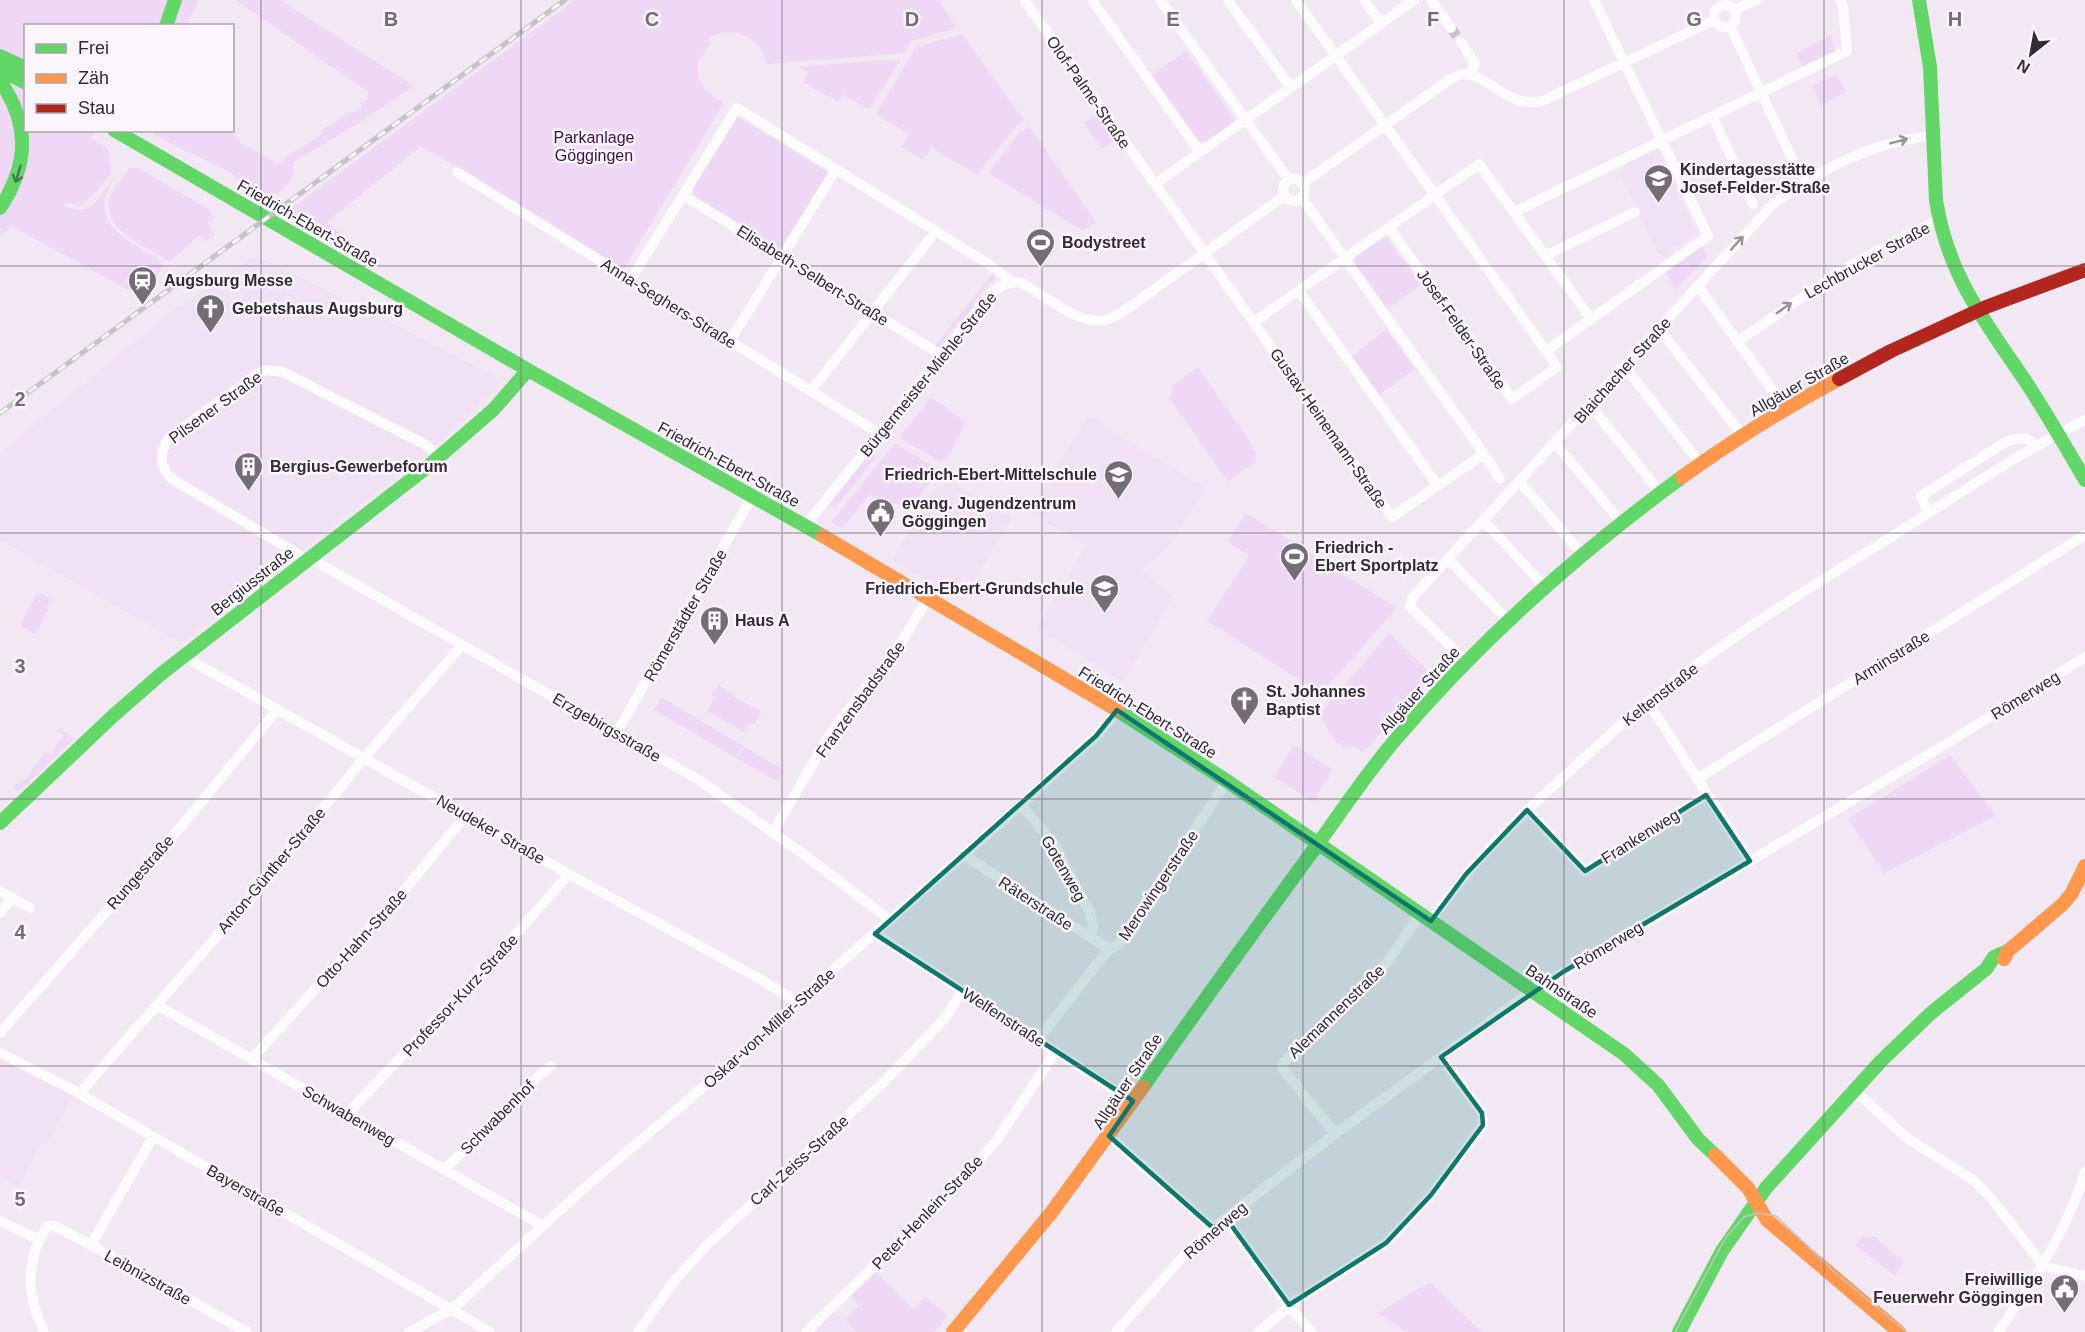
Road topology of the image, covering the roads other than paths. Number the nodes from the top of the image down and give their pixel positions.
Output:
1 (175, 0) edge
2 (1026, 0) edge
3 (1092, 0) edge
4 (1160, 0) edge
5 (1228, 0) edge
6 (1296, 0) edge
7 (1364, 0) edge
8 (1414, 0) edge
9 (1431, 0) edge
10 (1594, 0) edge
11 (1757, 0) edge
12 (1840, 0) edge
13 (1919, 0) edge
14 (1719, 3) edge
15 (1734, 10) junction
16 (1715, 20) junction
17 (167, 24) edge
18 (1381, 24) junction
19 (1730, 26) junction
20 (1451, 28) tunnel mouth
21 (1461, 42) tunnel mouth
22 (0, 56) edge
23 (1336, 56) junction
24 (1625, 64) junction
25 (24, 67) edge
26 (0, 70) edge
27 (24, 73) edge
28 (1470, 74) junction
29 (0, 81) edge
30 (24, 82) edge
31 (1290, 88) junction
32 (1762, 94) junction
33 (1713, 117) junction
34 (1246, 120) junction
35 (1385, 125) junction
36 (117, 132) edge
37 (1931, 136) junction
38 (1663, 141) junction
39 (1200, 152) junction
40 (836, 169) junction
41 (1797, 169) dead end
42 (458, 172) dead end
43 (1289, 180) junction
44 (1303, 183) junction
45 (1155, 184) junction
46 (683, 195) junction
47 (1435, 195) junction
48 (1284, 196) junction
49 (1302, 198) junction
50 (1753, 204) dead end
51 (0, 208) edge
52 (1514, 212) junction
53 (1635, 212) dead end
54 (1939, 220) junction
55 (1389, 227) junction
56 (936, 231) junction
57 (1205, 254) junction
58 (782, 256) junction
59 (1545, 256) junction
60 (1344, 258) junction
61 (2085, 270) edge
62 (631, 279) junction
63 (1011, 282) junction
64 (1698, 286) junction
65 (1299, 291) junction
66 (1978, 311) junction
67 (873, 312) junction
68 (1591, 319) junction
69 (1254, 322) junction
70 (1659, 329) junction
71 (730, 340) junction
72 (1737, 342) junction
73 (1546, 351) junction
74 (943, 356) junction
75 (1625, 367) junction
76 (528, 370) junction
77 (811, 391) junction
78 (1590, 405) junction
79 (1784, 409) junction
80 (2085, 420) edge
81 (880, 434) junction
82 (2058, 434) junction
83 (1743, 436) junction
84 (1555, 443) junction
85 (2038, 446) junction
86 (1484, 454) junction
87 (438, 458) junction
88 (1700, 463) junction
89 (1500, 478) dead end
90 (2085, 480) edge
91 (1520, 482) junction
92 (1438, 486) junction
93 (1660, 492) junction
94 (752, 497) junction
95 (1928, 513) junction
96 (1484, 520) junction
97 (1621, 522) junction
98 (805, 526) junction
99 (2085, 535) edge
100 (1582, 554) junction
101 (1448, 559) junction
102 (308, 560) junction
103 (1544, 586) junction
104 (928, 598) junction
105 (1508, 620) junction
106 (462, 645) junction
107 (183, 656) junction
108 (2085, 657) edge
109 (1466, 661) junction
110 (1648, 702) junction
111 (278, 709) junction
112 (1117, 710) junction
113 (617, 732) junction
114 (364, 757) junction
115 (1697, 779) junction
116 (1227, 781) junction
117 (1706, 795) junction
118 (1021, 805) junction
119 (1527, 810) junction
120 (466, 815) junction
121 (0, 823) edge
122 (773, 832) junction
123 (1317, 844) junction
124 (964, 855) junction
125 (1750, 861) junction
126 (2085, 866) edge
127 (569, 874) junction
128 (2077, 890) edge
129 (0, 891) edge
130 (13, 898) junction
131 (30, 908) dead end
132 (0, 913) edge
133 (1426, 918) junction
134 (890, 920) junction
135 (875, 934) junction
136 (1091, 938) junction
137 (1109, 949) junction
138 (963, 990) junction
139 (1534, 991) junction
140 (798, 1003) junction
141 (157, 1005) junction
142 (0, 1033) edge
143 (1038, 1039) junction
144 (1056, 1051) junction
145 (0, 1053) edge
146 (1441, 1057) junction
147 (252, 1059) junction
148 (551, 1066) dead end
149 (1854, 1090) junction
150 (80, 1094) junction
151 (1133, 1102) junction
152 (347, 1114) junction
153 (1335, 1134) junction
154 (1109, 1136) junction
155 (153, 1137) junction
156 (444, 1170) junction
157 (2085, 1172) edge
158 (1755, 1202) junction
159 (1226, 1218) junction
160 (0, 1221) edge
161 (541, 1225) junction
162 (5, 1228) edge
163 (1213, 1228) junction
164 (39, 1240) junction
165 (91, 1245) junction
166 (2042, 1264) junction
167 (2085, 1276) edge
168 (1289, 1305) junction
169 (452, 1309) junction
170 (45, 1332) edge
171 (247, 1332) edge
172 (409, 1332) edge
173 (490, 1332) edge
174 (638, 1332) edge
175 (806, 1332) edge
176 (953, 1332) edge
177 (1116, 1332) edge
178 (1259, 1332) edge
179 (1312, 1332) edge
180 (1679, 1332) edge
181 (1899, 1332) edge
182 (1998, 1332) edge

1 - 17 main road
2 - 45 street, Olof-Palme-Straße
3 - 39 street
4 - 34 street
5 - 31 street
6 - 23 street, Josef-Felder-Straße
7 - 18 street
8 - 18 street
9 - 20 street
10 - 24 street
11 - 15 street
12 - 32 street
13 - 37 main road
14 - 15 street
14 - 16 street
15 - 19 street
16 - 19 street
16 - 24 street
18 - 23 street
19 - 32 street
21 - 28 street
22 - 25 main road
22 - 27 main road
23 - 31 street
23 - 35 street, Josef-Felder-Straße
24 - 28 street
24 - 38 street
26 - 30 main road
28 - 35 street
29 -> 51 main road
31 - 34 street
32 - 33 street
32 - 41 street
33 - 38 street
33 - 50 street
34 - 39 street
34 - 43 street
35 - 44 street
35 - 47 street, Josef-Felder-Straße
36 - 76 main road, Friedrich-Ebert-Straße
37 - 54 main road
64 -> 37 street, Blaichacher Straße
38 - 52 street
38 - 68 street
39 - 45 street
40 - 46 street
40 - 56 street
40 - 58 street
42 - 62 street, Anna-Seghers-Straße
43 - 44 street
43 - 48 street
44 - 49 street
45 - 57 street, Olof-Palme-Straße
46 - 58 street, Elisabeth-Selbert-Straße
46 - 62 street
47 - 52 street
47 - 55 street
47 - 73 street, Josef-Felder-Straße
48 - 49 street
48 - 57 street, Bürgermeister-Miehle-Straße
49 - 60 street
52 - 59 street
53 - 59 street
54 - 66 main road
72 -> 54 street, Lechbrucker Straße
55 - 60 street
55 - 73 street, Josef-Felder-Straße
56 - 63 street
56 - 67 street
57 - 63 street, Bürgermeister-Miehle-Straße
57 - 69 street, Gustav-Heinemann-Straße
58 - 67 street, Elisabeth-Selbert-Straße
58 - 71 street
59 - 68 street
60 - 65 street
60 - 86 street
61 - 66 main road, Allgäuer Straße
62 - 71 street, Anna-Seghers-Straße
63 - 74 street, Bürgermeister-Miehle-Straße
64 - 70 street, Blaichacher Straße
64 - 72 street
65 - 69 street
65 - 92 street
66 - 79 main road, Allgäuer Straße
66 - 82 main road
67 - 74 street, Elisabeth-Selbert-Straße
67 - 77 street
68 - 73 street
69 - 92 street, Gustav-Heinemann-Straße
70 - 75 street, Blaichacher Straße
70 - 83 street
71 - 77 street, Anna-Seghers-Straße
72 - 79 street
74 - 81 street, Bürgermeister-Miehle-Straße
75 - 78 street, Blaichacher Straße
75 - 88 street
76 - 87 main road, Bergiusstraße
76 - 94 main road, Friedrich-Ebert-Straße
77 - 81 street, Anna-Seghers-Straße
78 - 84 street, Blaichacher Straße
78 - 93 street
79 - 83 main road, Allgäuer Straße
80 - 82 street, Keltenstraße
81 - 98 street, Bürgermeister-Miehle-Straße
82 - 85 street, Keltenstraße
82 - 90 main road
83 - 88 main road, Allgäuer Straße
84 - 91 street, Blaichacher Straße
84 - 97 street
85 - 95 street, Keltenstraße
85 - 95 street
86 - 89 street
86 - 92 street, Gustav-Heinemann-Straße
87 - 102 main road, Bergiusstraße
87 - 102 street, Pilsener Straße
88 - 93 main road, Allgäuer Straße
91 - 96 street, Blaichacher Straße
91 - 100 street
93 - 97 main road, Allgäuer Straße
94 - 98 main road, Friedrich-Ebert-Straße
94 - 113 street, Römerstädter Straße
95 - 110 street, Keltenstraße
96 - 101 street, Blaichacher Straße
96 - 103 street
97 - 100 main road, Allgäuer Straße
98 - 104 main road, Friedrich-Ebert-Straße
99 - 115 street, Arminstraße
100 - 103 main road, Allgäuer Straße
101 - 105 street
101 - 109 street, Blaichacher Straße
102 - 106 street, Erzgebirgsstraße
102 - 107 main road, Bergiusstraße
103 - 105 main road, Allgäuer Straße
104 - 112 main road, Friedrich-Ebert-Straße
104 - 122 street, Franzensbadstraße
105 - 109 main road, Allgäuer Straße
106 - 113 street, Erzgebirgsstraße
106 - 114 street, Anton-Günther-Straße
107 - 111 street, Neudeker Straße
107 - 121 main road, Bergiusstraße
108 - 125 street, Römerweg
109 - 123 main road, Allgäuer Straße
110 - 115 street
110 - 119 street, Keltenstraße
111 - 114 street, Neudeker Straße
111 - 142 street, Rungestraße
112 - 116 main road, Friedrich-Ebert-Straße
112 - 118 street, Oskar-von-Miller-Straße
113 - 122 street, Erzgebirgsstraße
114 - 120 street, Neudeker Straße
114 - 141 street, Anton-Günther-Straße
115 - 117 street
116 - 123 main road, Friedrich-Ebert-Straße
116 - 137 street, Merowingerstraße
117 - 119 street, Frankenweg
117 - 125 street
118 - 124 street, Oskar-von-Miller-Straße
118 - 136 street, Gotenweg
119 - 133 street, Keltenstraße
120 - 127 street, Neudeker Straße
120 - 147 street, Otto-Hahn-Straße
122 - 134 street, Erzgebirgsstraße
123 - 133 main road, Bahnstraße
123 - 151 main road, Allgäuer Straße
124 - 134 street, Oskar-von-Miller-Straße
124 - 136 street, Räterstraße
125 - 139 street, Römerweg
126 - 128 main road
127 - 140 street, Neudeker Straße
127 - 152 street, Professor-Kurz-Straße
128 - 149 main road
129 - 130 street
130 - 131 street
130 - 132 street
133 - 139 main road, Bahnstraße
133 - 153 street, Alemannenstraße
134 - 135 street, Oskar-von-Miller-Straße
135 - 138 street, Welfenstraße
135 - 140 street, Oskar-von-Miller-Straße
136 - 137 street, Räterstraße
137 - 143 street, Merowingerstraße
138 - 143 street, Welfenstraße
138 - 174 street, Carl-Zeiss-Straße
139 - 146 street, Römerweg
139 - 158 main road, Bahnstraße
140 - 161 street, Oskar-von-Miller-Straße
141 - 147 street, Schwabenweg
141 - 150 street, Anton-Günther-Straße
143 - 144 street, Welfenstraße
144 - 151 street, Welfenstraße
144 - 175 street, Peter-Henlein-Straße
145 - 150 street, Bayerstraße
146 - 153 street, Römerweg
146 - 168 street
147 - 152 street, Schwabenweg
148 - 156 street, Schwabenhof
149 - 158 main road
149 - 166 street
150 - 155 street, Bayerstraße
151 - 154 main road, Allgäuer Straße
152 - 156 street, Schwabenweg
153 - 159 street, Römerweg
154 - 163 street
154 - 176 main road, Allgäuer Straße
155 - 165 street
155 - 169 street, Bayerstraße
156 - 161 street, Schwabenweg
157 - 166 street
158 - 180 main road
158 - 181 main road, Bahnstraße
159 - 163 street, Römerweg
159 - 168 street
160 - 162 street
161 - 169 street, Oskar-von-Miller-Straße
162 - 164 street
163 - 177 street, Römerweg
164 - 165 street, Leibnizstraße
164 - 170 street
165 - 171 street, Leibnizstraße
166 - 167 street
166 - 182 street
168 - 178 street
168 - 179 street
169 - 172 street, Oskar-von-Miller-Straße
169 - 173 street, Bayerstraße

